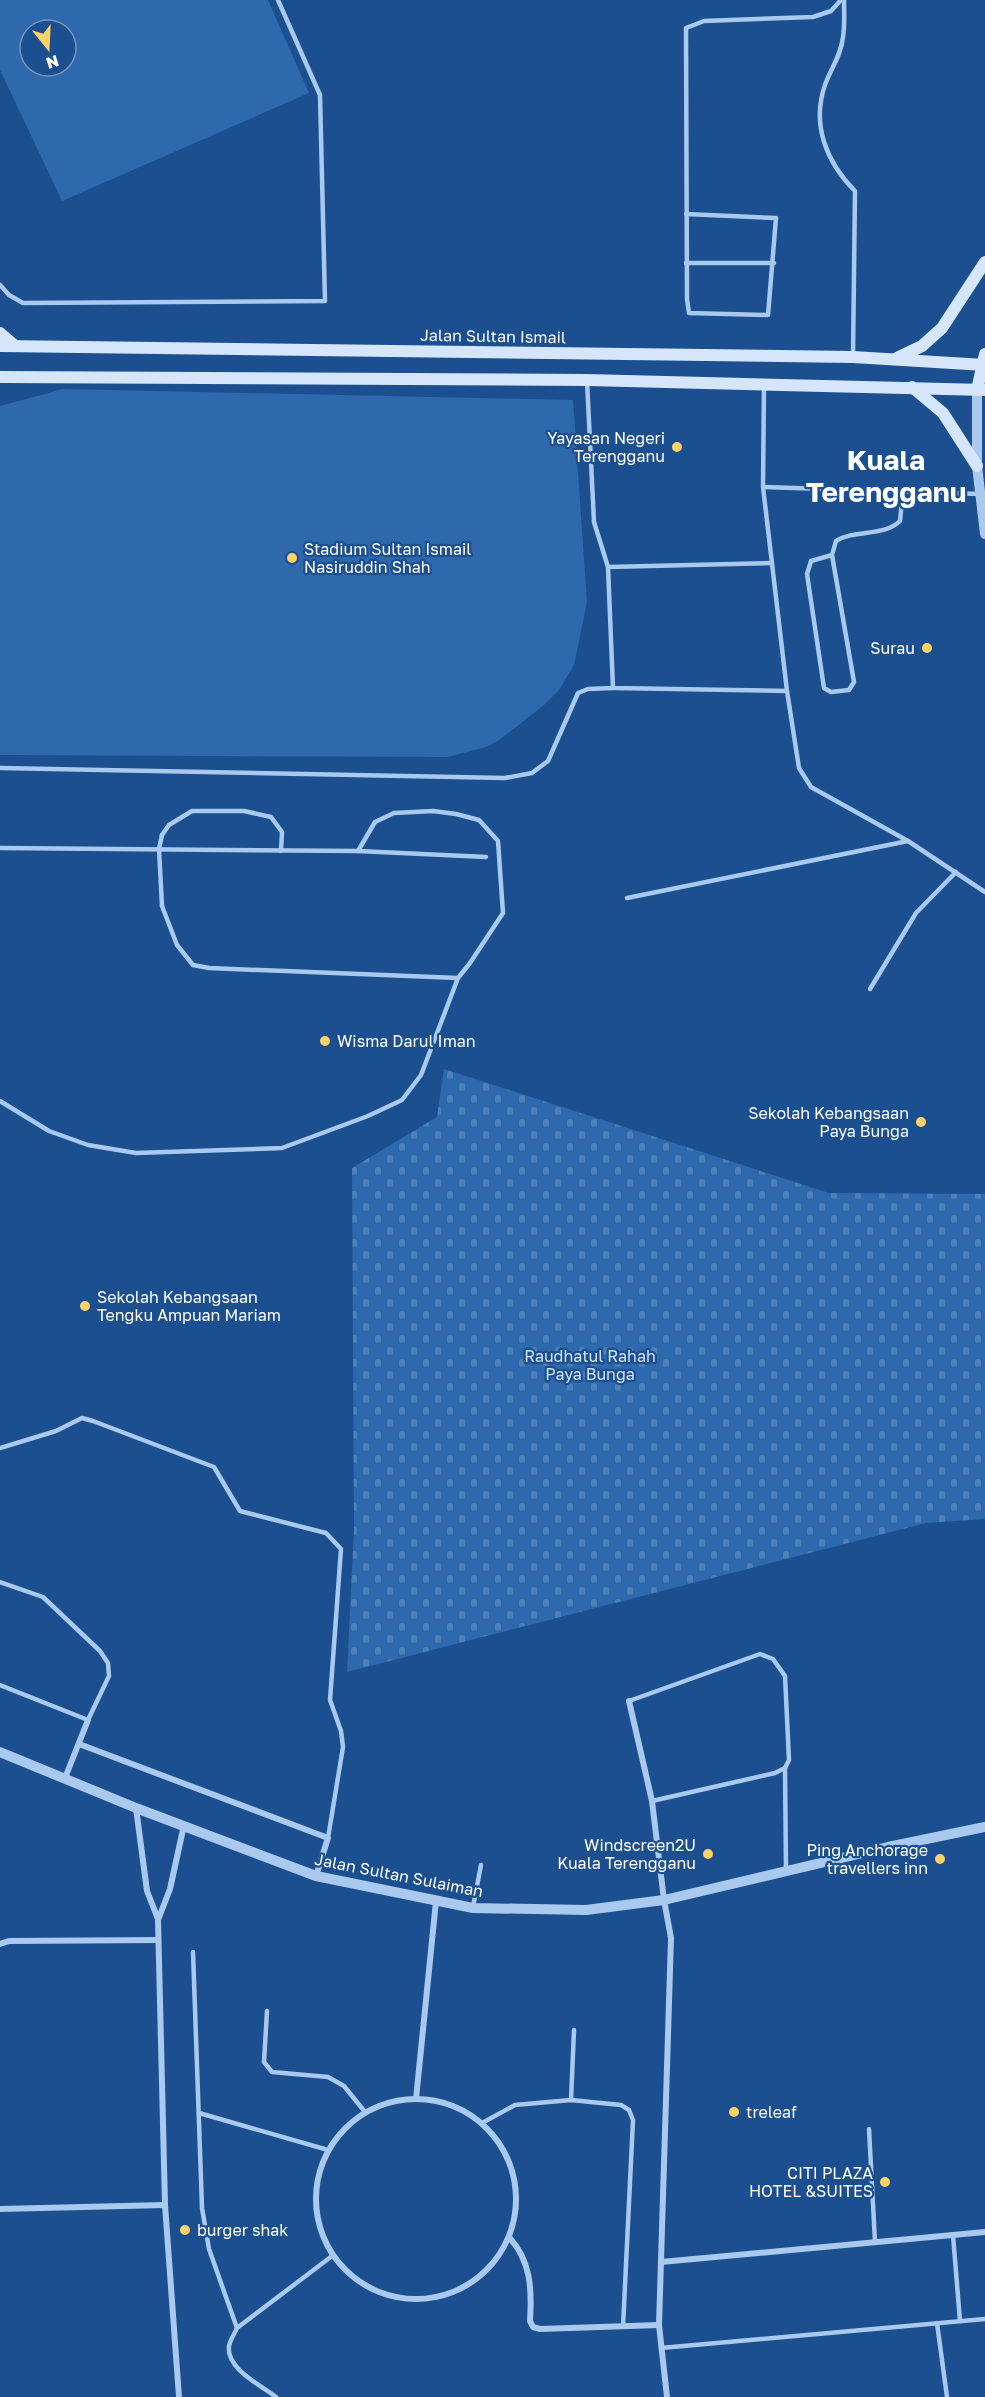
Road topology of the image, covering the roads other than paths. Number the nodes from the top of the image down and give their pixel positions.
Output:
1 (278, 0) edge
2 (843, 0) edge
3 (686, 214) junction
4 (985, 262) edge
5 (686, 263) junction
6 (774, 263) junction
7 (0, 285) edge
8 (0, 333) edge
9 (0, 346) edge
10 (15, 346) junction
11 (852, 357) junction
12 (896, 359) junction
13 (984, 361) edge
14 (6, 377) edge
15 (586, 380) junction
16 (764, 383) junction
17 (0, 384) edge
18 (912, 387) junction
19 (981, 390) edge
20 (977, 466) junction
21 (764, 488) junction
22 (903, 492) junction
23 (980, 494) junction
24 (985, 534) edge
25 (832, 555) junction
26 (772, 563) junction
27 (608, 567) junction
28 (613, 688) junction
29 (787, 691) junction
30 (0, 768) edge
31 (908, 841) junction
32 (0, 848) edge
33 (281, 851) junction
34 (358, 851) junction
35 (486, 857) dead end
36 (956, 872) junction
37 (985, 892) edge
38 (627, 898) dead end
39 (458, 978) junction
40 (870, 989) dead end
41 (0, 1101) edge
42 (0, 1448) edge
43 (0, 1582) edge
44 (0, 1685) edge
45 (629, 1701) joint
46 (88, 1720) junction
47 (79, 1744) junction
48 (0, 1752) edge
49 (785, 1768) junction
50 (65, 1778) junction
51 (652, 1801) junction
52 (136, 1808) junction
53 (184, 1825) junction
54 (985, 1827) edge
55 (327, 1838) junction
56 (481, 1865) dead end
57 (786, 1870) junction
58 (316, 1876) junction
59 (664, 1900) junction
60 (436, 1901) junction
61 (473, 1908) junction
62 (158, 1920) junction
63 (158, 1940) junction
64 (0, 1944) edge
65 (193, 1952) dead end
66 (267, 2011) dead end
67 (574, 2030) dead end
68 (417, 2099) junction
69 (572, 2100) junction
70 (366, 2112) junction
71 (199, 2113) junction
72 (482, 2123) junction
73 (869, 2130) dead end
74 (328, 2150) junction
75 (165, 2205) junction
76 (0, 2209) edge
77 (985, 2232) edge
78 (952, 2235) junction
79 (509, 2237) junction
80 (875, 2242) junction
81 (333, 2256) junction
82 (661, 2262) junction
83 (985, 2319) edge
84 (960, 2321) junction
85 (937, 2323) junction
86 (659, 2325) junction
87 (623, 2327) junction
88 (237, 2328) junction
89 (661, 2348) junction
90 (179, 2397) edge
91 (276, 2397) edge
92 (667, 2397) edge
93 (947, 2397) edge

1 - 7 lane
2 - 3 lane
2 - 11 lane
3 - 5 lane
3 - 6 lane
4 - 12 main road
5 - 6 lane
5 - 6 lane
8 - 10 main road
9 - 10 main road, Jalan Sultan Ismail
10 - 11 main road, Jalan Sultan Ismail
11 - 12 main road, Jalan Sultan Ismail
12 - 13 main road, Jalan Sultan Ismail
13 - 19 main road
14 - 15 main road
14 - 17 main road
15 - 16 main road
15 - 27 lane
16 - 18 main road
16 - 21 lane
18 - 19 main road
18 - 20 main road
19 - 20 street
20 - 23 street
21 - 22 lane
21 - 26 lane
22 - 23 lane
22 - 25 lane
23 - 24 street
25 - 25 lane
26 - 27 lane
26 - 29 lane
27 - 28 lane
28 - 29 lane
28 - 30 lane
29 - 31 lane
31 - 36 lane
31 - 38 lane
32 - 33 lane
33 - 34 lane
33 - 39 lane, bridge
34 - 35 lane
34 - 39 lane
36 - 37 lane
36 - 40 lane
39 - 41 lane
42 - 55 lane
43 - 46 lane
44 - 46 lane
45 - 49 lane
45 - 51 street
46 - 47 street
47 - 50 street
47 - 55 street
48 - 50 street, Jalan Sultan Sulaiman
49 - 51 lane
49 - 57 lane
50 - 52 street, Jalan Sultan Sulaiman
51 - 59 street
52 - 53 street, Jalan Sultan Sulaiman
52 - 62 street
53 - 58 street, Jalan Sultan Sulaiman
53 - 62 street
54 - 57 street, Jalan Sultan Sulaiman
55 - 58 street
56 - 61 lane
57 - 59 street, Jalan Sultan Sulaiman
58 - 60 street, Jalan Sultan Sulaiman
59 - 61 street, Jalan Sultan Sulaiman
59 - 82 street
60 - 61 street, Jalan Sultan Sulaiman
60 - 68 street
62 - 63 street
63 - 64 street
63 - 75 street
65 - 71 lane
66 - 70 lane
67 - 69 lane
68 - 70 street
68 - 72 street
69 - 72 lane
69 - 87 lane
70 - 74 street
71 - 74 lane
71 - 88 lane
72 - 79 street
73 - 80 lane
74 - 81 street
75 - 76 street
75 - 90 street
77 - 78 street
78 - 80 street
78 - 84 lane
79 - 81 street
79 - 87 street
80 - 82 street
81 - 88 lane
82 - 86 street
83 - 84 lane
84 - 85 lane
85 - 89 lane
85 - 93 lane
86 - 87 street
86 - 89 street
88 - 91 lane
89 - 92 street

